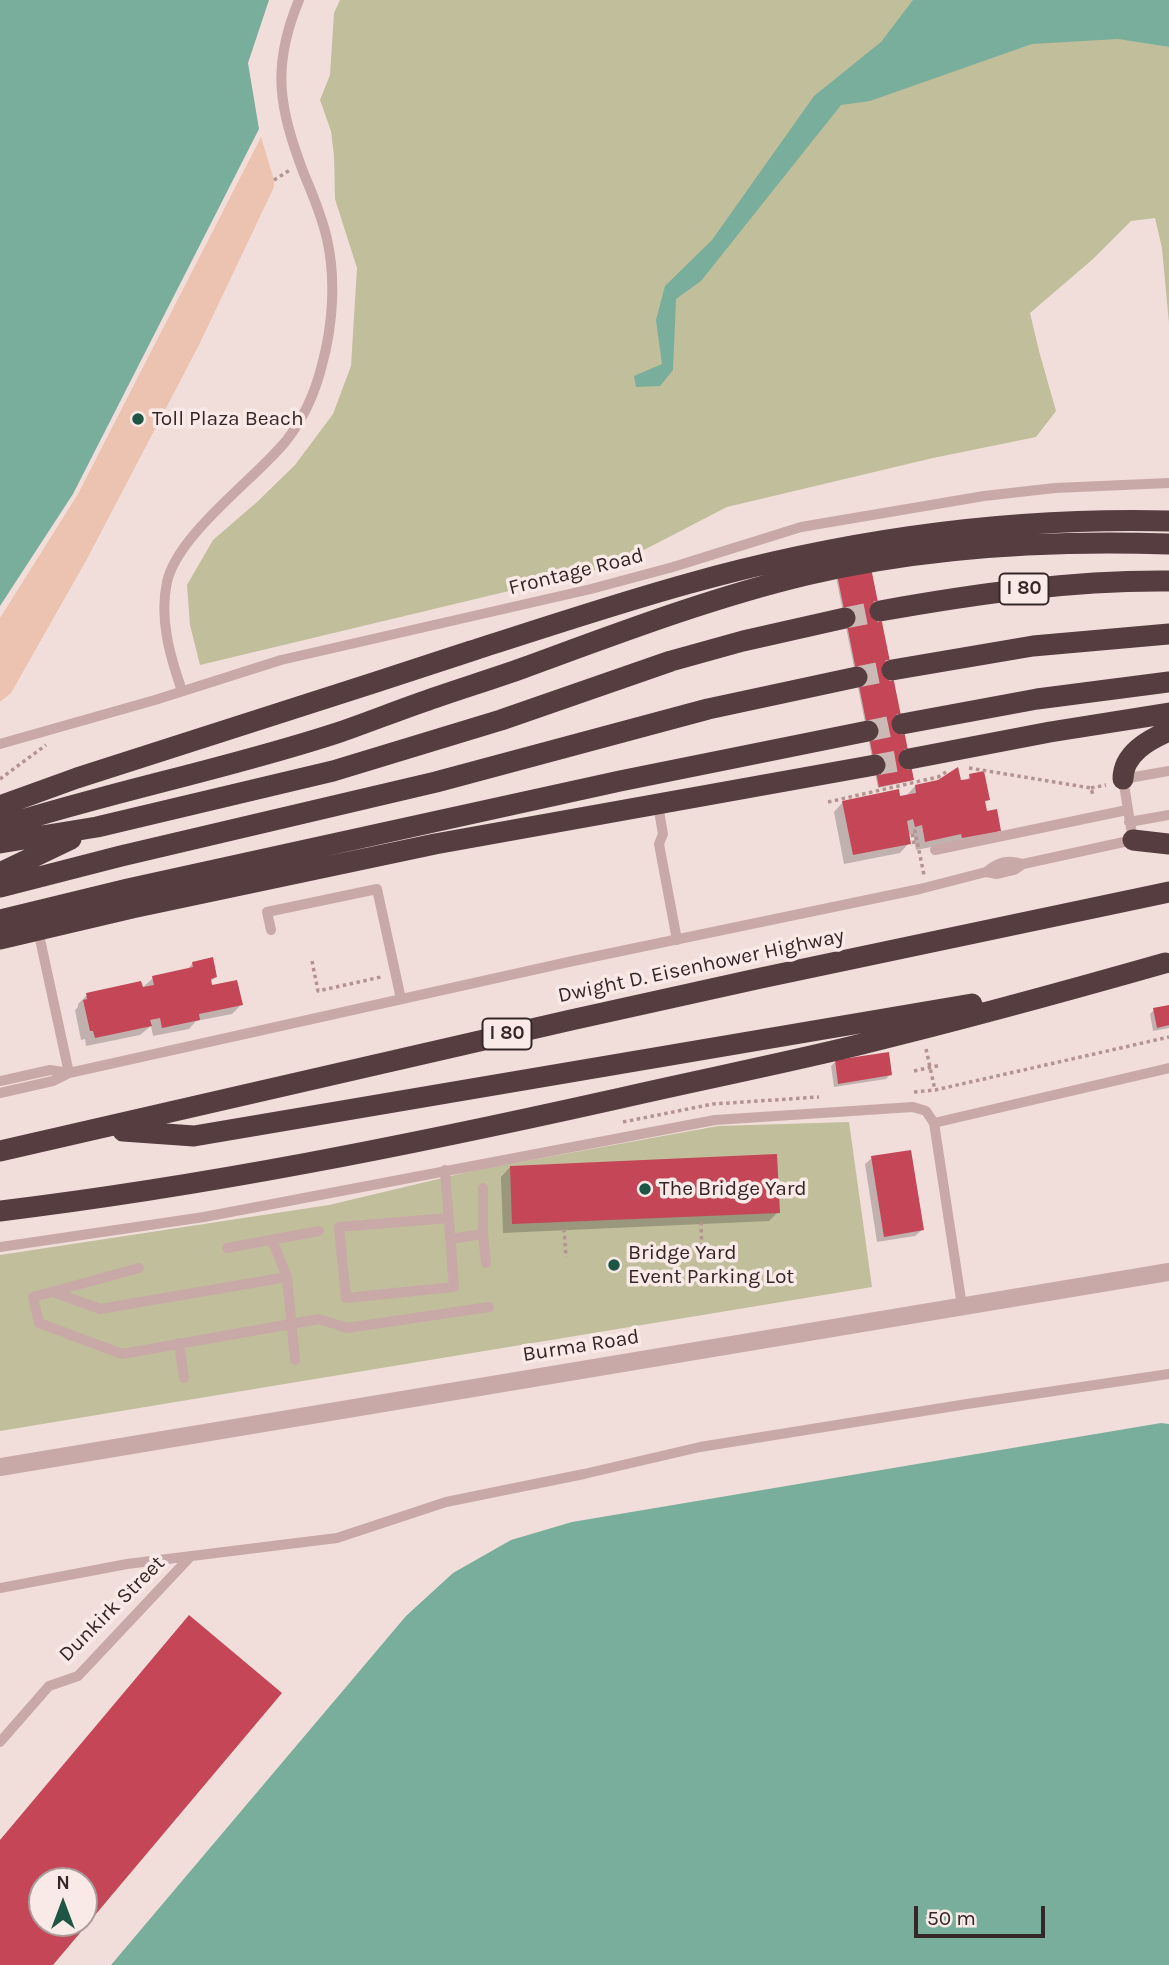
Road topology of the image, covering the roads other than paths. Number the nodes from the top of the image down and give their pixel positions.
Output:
1 (299, 0) edge
2 (1169, 484) edge
3 (1169, 521) edge
4 (1169, 544) edge
5 (1169, 581) edge
6 (880, 611) tunnel mouth
7 (845, 618) tunnel mouth
8 (1169, 634) edge
9 (892, 670) tunnel mouth
10 (857, 677) tunnel mouth
11 (1169, 682) edge
12 (182, 691) junction
13 (1169, 713) edge
14 (902, 724) tunnel mouth
15 (868, 731) tunnel mouth
16 (1169, 731) edge
17 (0, 744) edge
18 (909, 759) tunnel mouth
19 (875, 765) tunnel mouth
20 (1169, 771) edge
21 (1123, 779) junction
22 (658, 805) junction
23 (0, 806) edge
24 (1127, 810) junction
25 (1169, 815) edge
26 (115, 823) junction
27 (0, 827) edge
28 (1131, 831) junction
29 (0, 843) edge
30 (1169, 844) edge
31 (935, 850) dead end
32 (0, 873) edge
33 (0, 887) edge
34 (1169, 892) edge
35 (0, 920) edge
36 (38, 930) junction
37 (271, 930) dead end
38 (0, 939) edge
39 (677, 940) junction
40 (1167, 963) edge
41 (401, 999) junction
42 (1169, 1068) edge
43 (69, 1073) junction
44 (0, 1081) edge
45 (0, 1093) edge
46 (934, 1124) junction
47 (100, 1129) junction
48 (0, 1151) edge
49 (445, 1170) junction
50 (483, 1188) dead end
51 (0, 1211) edge
52 (449, 1218) junction
53 (319, 1231) dead end
54 (483, 1234) junction
55 (450, 1239) junction
56 (272, 1240) junction
57 (0, 1247) edge
58 (227, 1248) dead end
59 (486, 1263) dead end
60 (139, 1269) dead end
61 (1169, 1272) edge
62 (287, 1277) junction
63 (53, 1292) junction
64 (962, 1306) junction
65 (489, 1307) dead end
66 (291, 1323) junction
67 (179, 1343) junction
68 (295, 1360) dead end
69 (1169, 1374) edge
70 (184, 1378) dead end
71 (0, 1466) edge
72 (190, 1557) junction
73 (0, 1588) edge
74 (0, 1742) edge

1 - 12 lane
2 - 12 lane, Frontage Road
3 - 23 highway
4 - 27 highway
5 - 6 highway, I 80
7 - 26 highway
8 - 9 highway
10 - 33 highway
11 - 14 highway
12 - 17 lane, Frontage Road
13 - 18 highway
15 - 35 highway
16 - 21 highway
19 - 22 highway
20 - 21 lane
21 - 24 lane
22 - 36 highway
22 - 39 lane
24 - 28 lane
24 - 31 lane
25 - 28 lane
26 - 29 highway
26 - 32 highway
28 - 30 highway
28 - 39 lane
34 - 47 highway, Dwight D. Eisenhower Highway / I 80
36 - 38 highway
36 - 43 lane
37 - 41 lane
39 - 41 lane
40 - 47 highway
40 - 51 highway
41 - 43 lane
42 - 46 lane
43 - 44 lane
43 - 45 lane
46 - 49 lane
46 - 64 lane
47 - 48 highway, Dwight D. Eisenhower Highway / I 80
49 - 52 lane
49 - 57 lane
50 - 54 lane
52 - 55 lane
52 - 55 lane
53 - 56 lane
54 - 55 lane
54 - 59 lane
56 - 58 lane
56 - 62 lane
60 - 63 lane
61 - 64 street, Burma Road
62 - 63 lane
62 - 66 lane
63 - 67 lane
64 - 71 street, Burma Road
65 - 66 lane
66 - 67 lane
66 - 68 lane
67 - 70 lane
69 - 72 lane
72 - 73 lane
72 - 74 lane, Dunkirk Street

